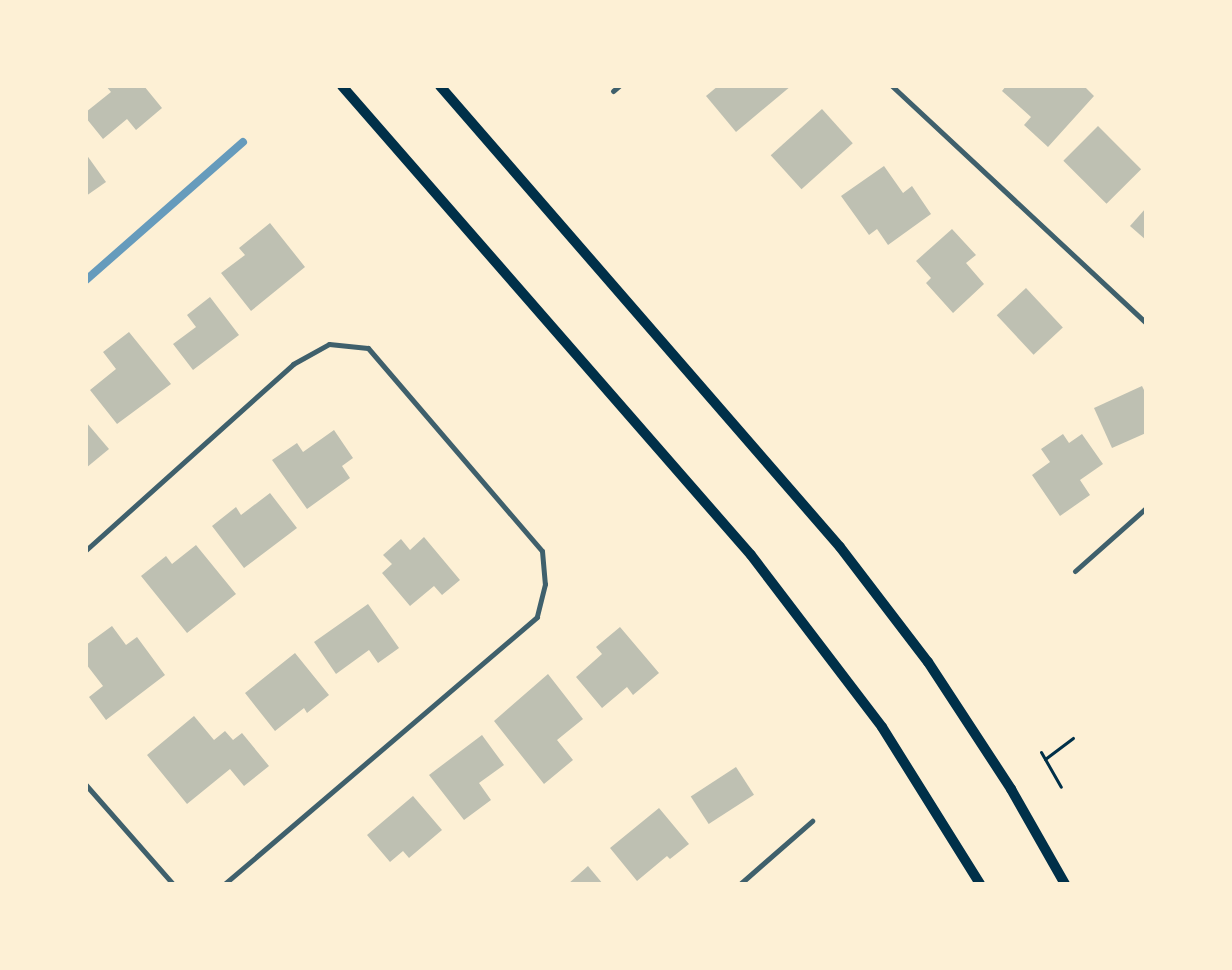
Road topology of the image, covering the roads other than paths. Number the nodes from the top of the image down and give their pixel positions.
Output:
1 (342, 86) edge
2 (440, 86) edge
3 (619, 86) edge
4 (892, 86) edge
5 (613, 91) dead end
6 (1146, 323) edge
7 (1146, 508) edge
8 (86, 550) edge
9 (1075, 571) dead end
10 (86, 785) edge
11 (812, 821) dead end
12 (173, 884) edge
13 (224, 884) edge
14 (740, 884) edge
15 (980, 884) edge
16 (1065, 884) edge

1 - 15 main road
2 - 16 main road
3 - 5 street
4 - 6 street
7 - 9 street
8 - 13 street
10 - 12 street
11 - 14 street

